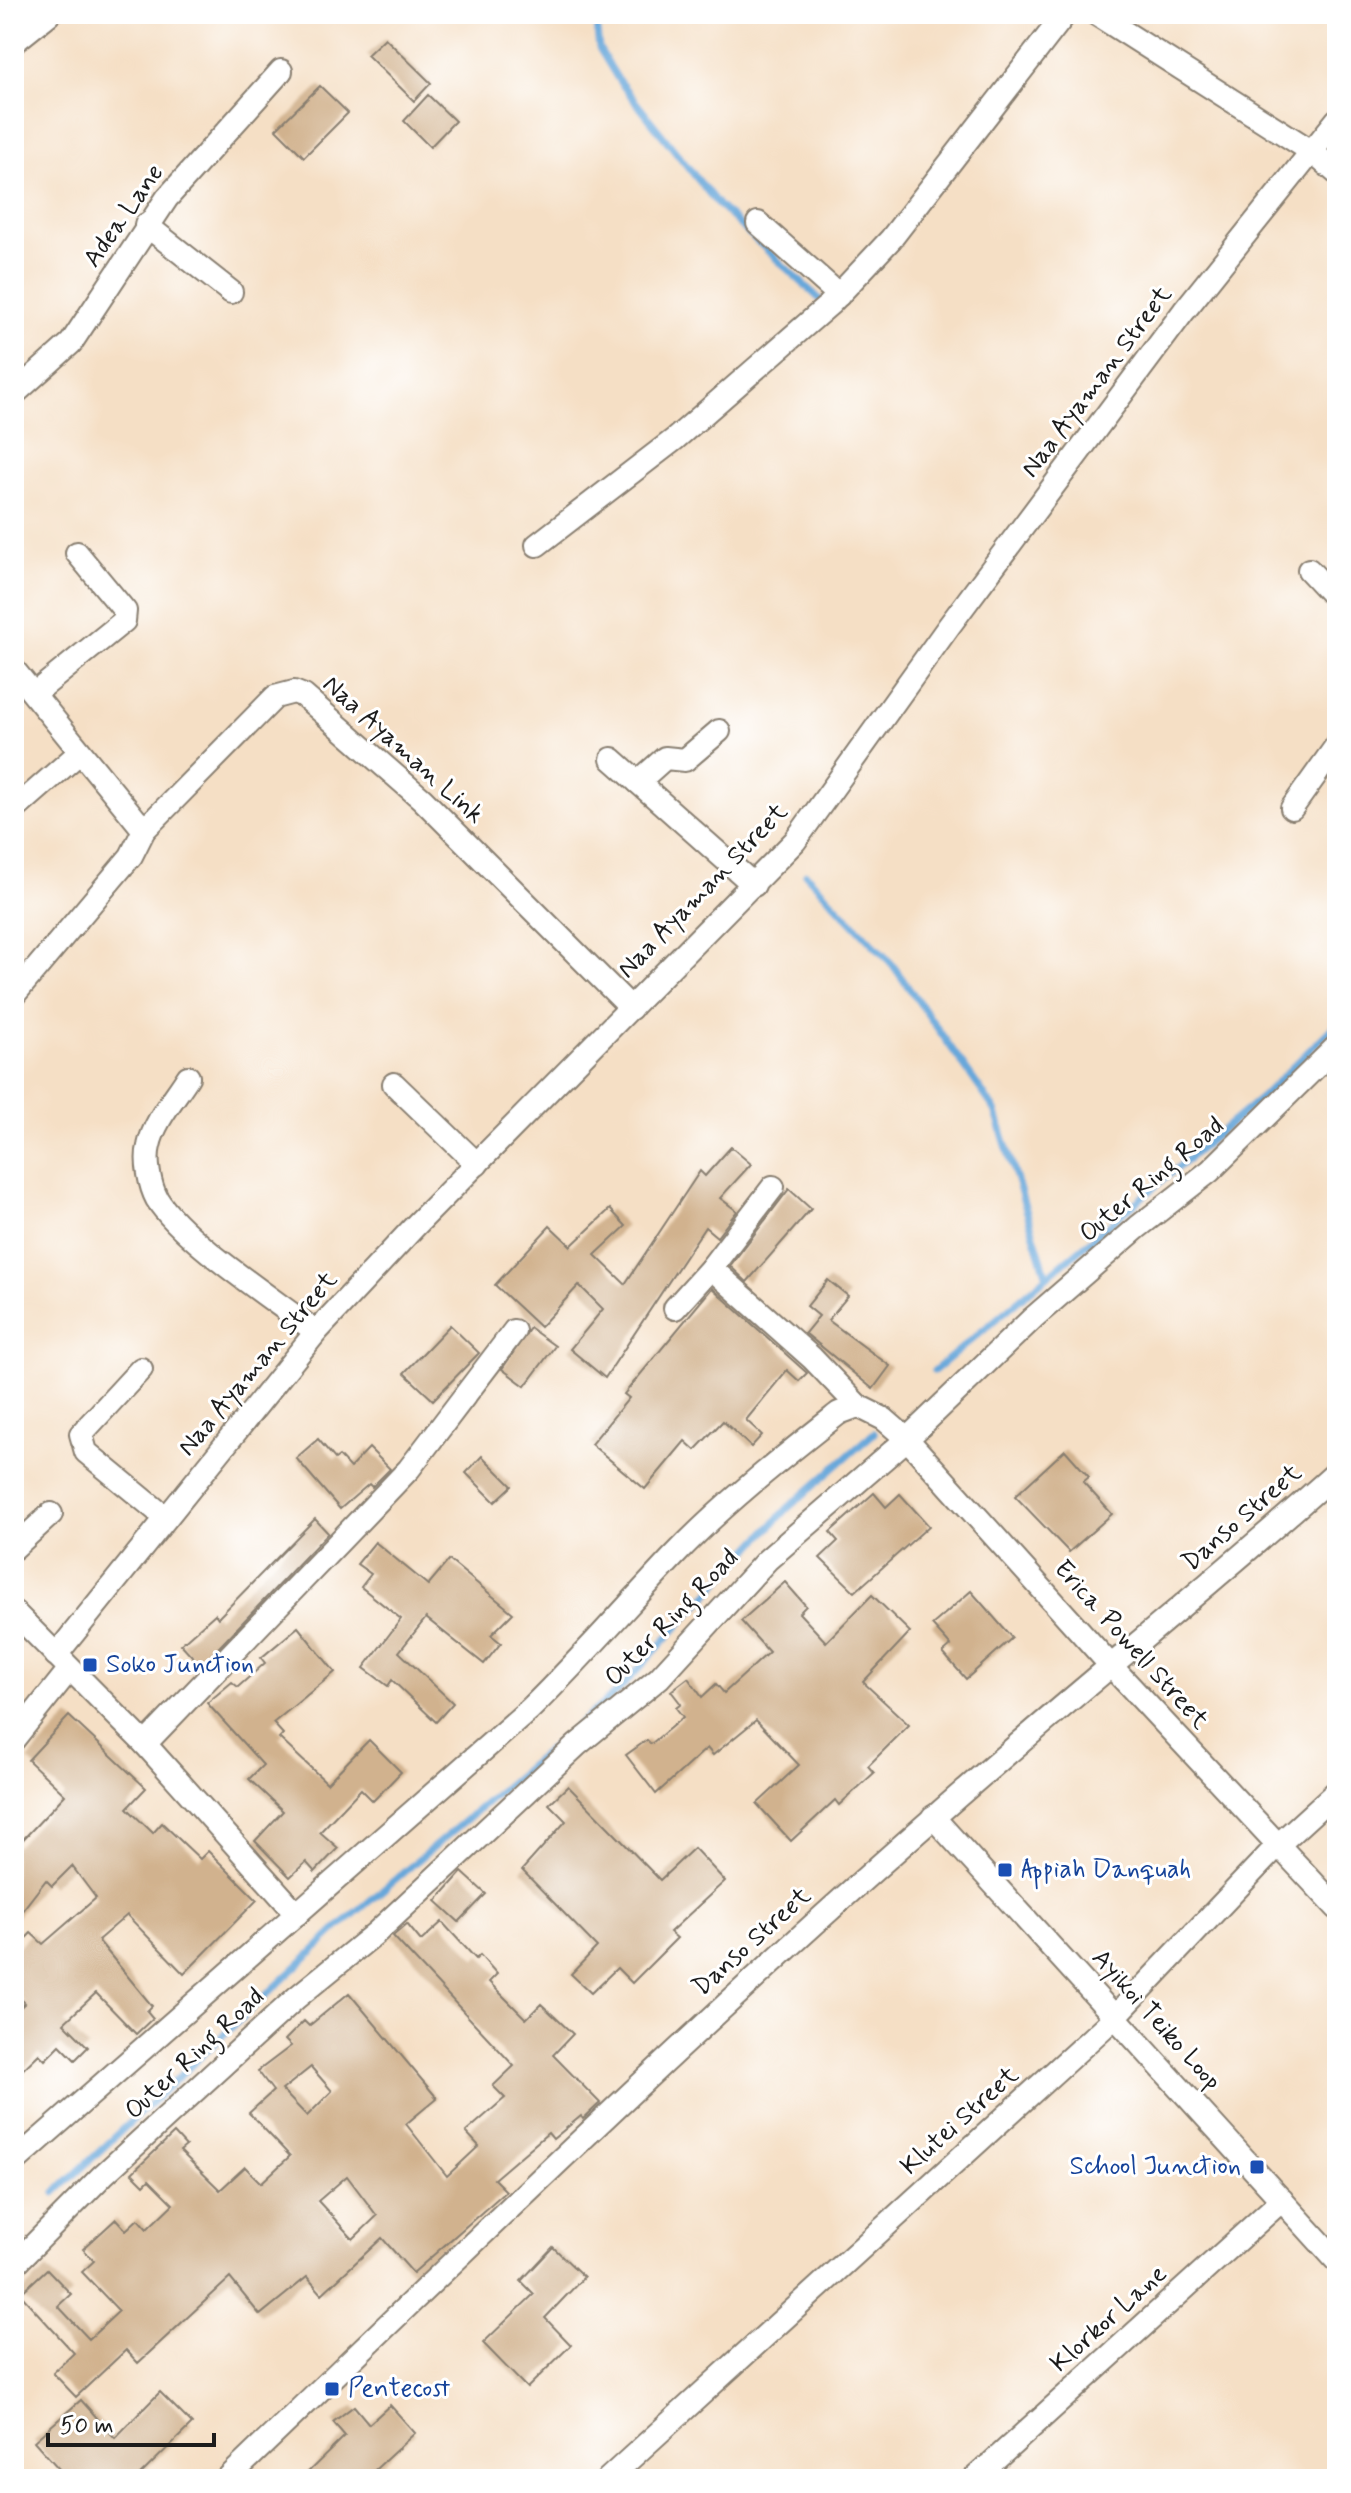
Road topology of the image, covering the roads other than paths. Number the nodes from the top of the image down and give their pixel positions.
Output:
1 (49, 14) edge
2 (1065, 14) edge
3 (1111, 18) edge
4 (14, 42) edge
5 (281, 71) dead end
6 (1337, 120) edge
7 (1311, 151) junction
8 (1337, 173) edge
9 (758, 223) dead end
10 (146, 225) junction
11 (231, 292) dead end
12 (828, 306) junction
13 (14, 394) edge
14 (537, 545) dead end
15 (77, 553) dead end
16 (1309, 570) dead end
17 (1337, 600) edge
18 (14, 670) edge
19 (35, 693) junction
20 (719, 731) dead end
21 (1337, 745) edge
22 (79, 753) junction
23 (612, 759) dead end
24 (638, 782) junction
25 (1292, 808) dead end
26 (14, 810) edge
27 (144, 830) junction
28 (754, 885) junction
29 (14, 995) edge
30 (631, 1008) junction
31 (1337, 1046) edge
32 (188, 1077) dead end
33 (394, 1084) dead end
34 (477, 1164) junction
35 (773, 1187) dead end
36 (711, 1268) junction
37 (675, 1308) dead end
38 (514, 1331) dead end
39 (316, 1332) junction
40 (141, 1369) dead end
41 (858, 1406) junction
42 (907, 1439) junction
43 (1337, 1472) edge
44 (51, 1514) dead end
45 (166, 1518) junction
46 (14, 1548) edge
47 (14, 1612) edge
48 (62, 1663) junction
49 (1113, 1668) junction
50 (14, 1739) edge
51 (145, 1744) junction
52 (1337, 1791) edge
53 (933, 1817) junction
54 (1278, 1845) junction
55 (1337, 1908) edge
56 (297, 1914) junction
57 (1115, 2017) junction
58 (14, 2162) edge
59 (1282, 2200) junction
60 (18, 2255) edge
61 (1337, 2261) edge
62 (227, 2479) edge
63 (608, 2479) edge
64 (974, 2479) edge

1 - 4 street
2 - 12 street
3 - 7 street
5 - 10 street, Adea Lane
6 - 7 street, Naa Ayaman Street
7 - 8 street
7 - 28 street, Naa Ayaman Street
9 - 12 street
10 - 11 street
10 - 13 street, Adea Lane
12 - 14 street
15 - 19 street
16 - 17 street
18 - 19 street
19 - 22 street
20 - 24 street
21 - 25 street
22 - 26 street
22 - 27 street
23 - 24 street
24 - 28 street
27 - 29 street
27 - 30 street, Naa Ayaman Link
28 - 30 street, Naa Ayaman Street
30 - 34 street, Naa Ayaman Street
31 - 42 street, Outer Ring Road
32 - 39 street
33 - 34 street
34 - 39 street, Naa Ayaman Street
35 - 36 street
36 - 37 street
36 - 41 street, Erica Powell Street
38 - 51 street
39 - 45 street, Naa Ayaman Street
40 - 45 street
41 - 42 street, Erica Powell Street
41 - 56 street
42 - 49 street, Erica Powell Street
42 - 60 street, Outer Ring Road
43 - 49 street, Danso Street
44 - 46 street
45 - 48 street, Naa Ayaman Street
47 - 48 street
48 - 50 street, Naa Ayaman Street
48 - 51 street
49 - 53 street, Danso Street
49 - 54 street, Erica Powell Street
51 - 56 street
52 - 54 street, Klutei Street
53 - 57 street, Ayikoi Teiko Loop
53 - 62 street, Danso Street
54 - 55 street, Erica Powell Street
54 - 57 street, Klutei Street
56 - 58 street
57 - 59 street, Ayikoi Teiko Loop
57 - 63 street, Klutei Street
59 - 61 street, Ayikoi Teiko Loop
59 - 64 street, Klorkor Lane

